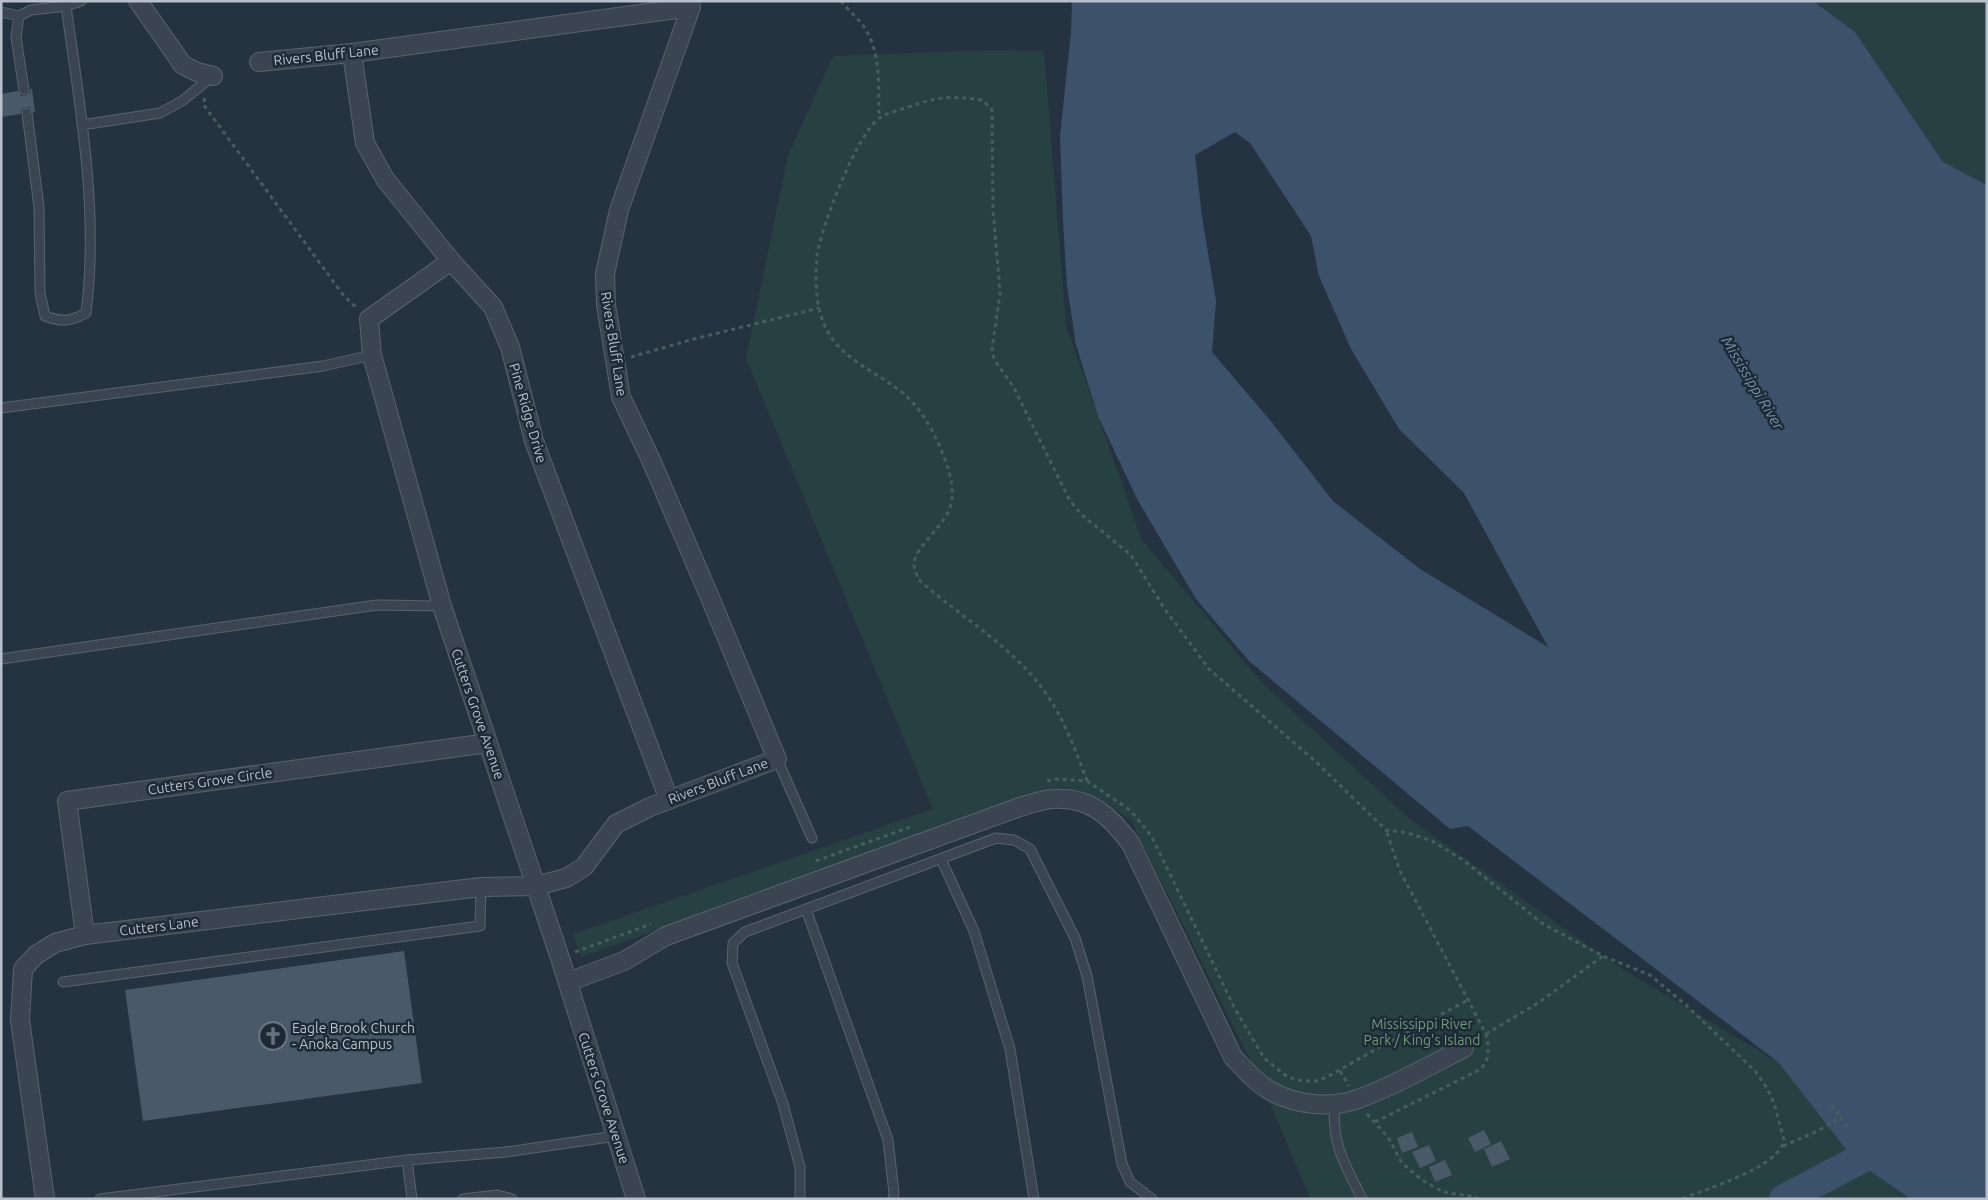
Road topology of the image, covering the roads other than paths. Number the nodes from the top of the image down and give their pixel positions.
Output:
1 (81, 1) edge
2 (138, 1) edge
3 (66, 6) junction
4 (1, 12) edge
5 (19, 16) junction
6 (352, 53) junction
7 (259, 62) dead end
8 (213, 76) joint
9 (24, 90) dead end
10 (27, 114) dead end
11 (82, 125) junction
12 (451, 261) junction
13 (372, 355) junction
14 (1, 408) edge
15 (442, 606) junction
16 (1, 659) edge
17 (488, 743) junction
18 (776, 759) junction
19 (668, 800) junction
20 (812, 838) dead end
21 (941, 859) junction
22 (536, 886) junction
23 (481, 887) junction
24 (806, 909) junction
25 (85, 935) junction
26 (63, 982) dead end
27 (568, 982) junction
28 (1464, 1048) dead end
29 (1334, 1104) junction
30 (616, 1136) junction
31 (407, 1160) junction
32 (45, 1199) edge
33 (100, 1199) edge
34 (412, 1199) edge
35 (464, 1199) edge
36 (512, 1199) edge
37 (636, 1199) edge
38 (800, 1199) edge
39 (892, 1199) edge
40 (1034, 1199) edge
41 (1152, 1199) edge
42 (1362, 1199) edge

1 - 3 lane
2 - 8 street
3 - 5 lane
3 - 11 lane
4 - 5 lane
5 - 9 lane
6 - 7 street, Rivers Bluff Lane
6 - 12 street, Pine Ridge Drive
6 - 18 street, Rivers Bluff Lane
8 - 11 lane
10 - 11 lane
12 - 13 street, Cutters Grove Avenue
12 - 19 street, Pine Ridge Drive
13 - 14 lane
13 - 15 street, Cutters Grove Avenue
15 - 16 lane
15 - 17 street, Cutters Grove Avenue
17 - 22 street, Cutters Grove Avenue
17 - 25 street, Cutters Grove Circle
18 - 19 street, Rivers Bluff Lane
18 - 20 lane
19 - 22 street, Rivers Bluff Lane
21 - 24 lane
21 - 40 lane
21 - 41 lane
22 - 23 street, Cutters Lane
22 - 27 street, Cutters Grove Avenue
23 - 25 street, Cutters Lane
23 - 26 lane
24 - 38 lane
24 - 39 lane
25 - 32 street, Cutters Lane
27 - 29 street
27 - 30 street, Cutters Grove Avenue
28 - 29 street
29 - 42 lane
30 - 31 lane
30 - 37 street, Cutters Grove Avenue
31 - 33 lane
31 - 34 lane
35 - 36 lane

